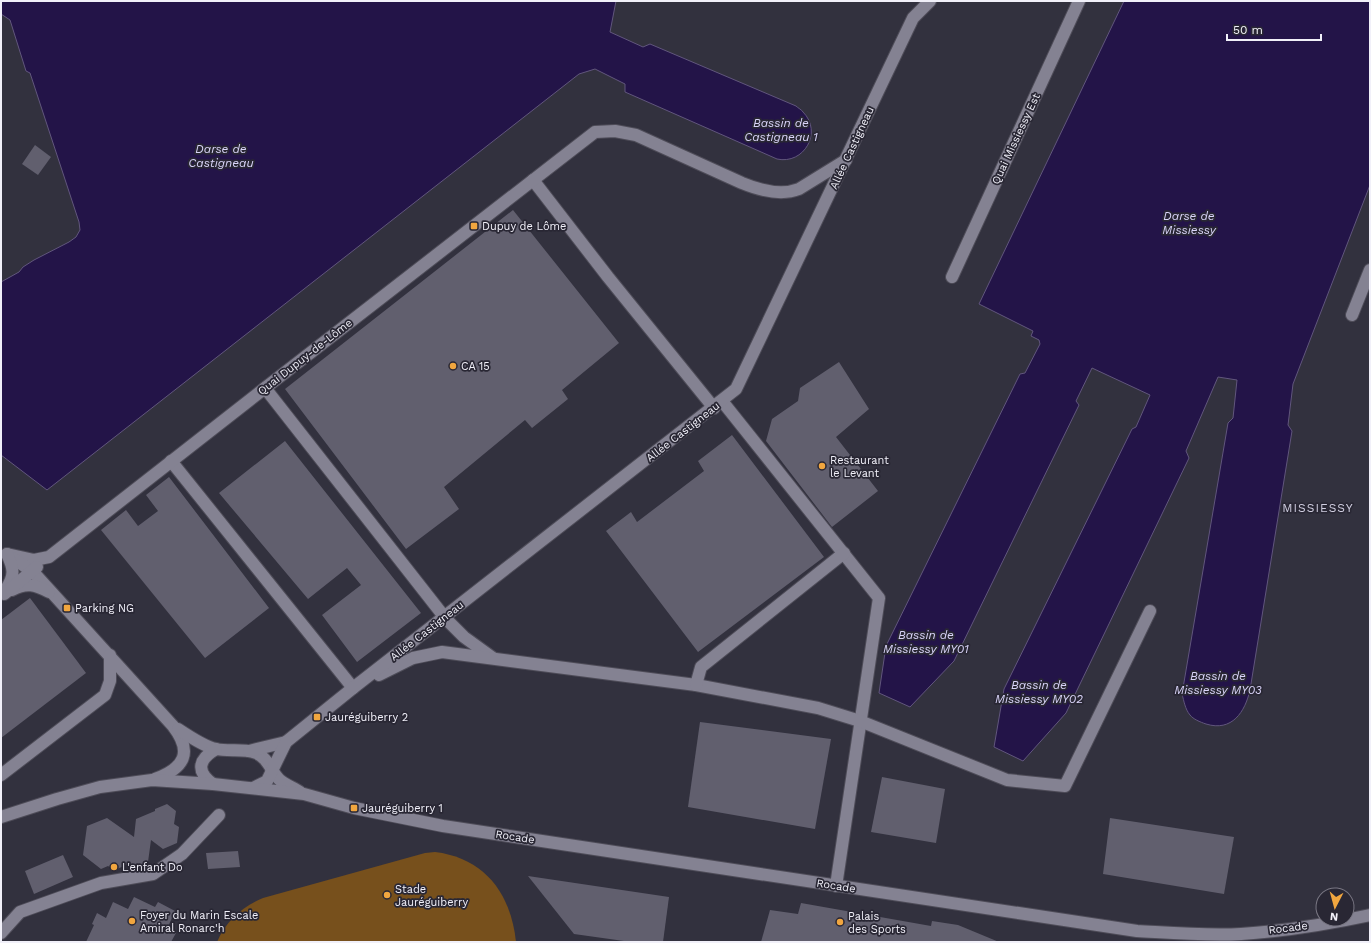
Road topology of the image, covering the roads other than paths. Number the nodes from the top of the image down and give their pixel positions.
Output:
1 (930, 1) edge
2 (1079, 1) edge
3 (846, 160) junction
4 (533, 180) junction
5 (1370, 270) edge
6 (952, 277) dead end
7 (1352, 315) dead end
8 (265, 388) junction
9 (718, 404) junction
10 (171, 462) junction
11 (4, 552) edge
12 (844, 553) junction
13 (49, 557) junction
14 (32, 571) junction
15 (52, 593) junction
16 (2, 595) edge
17 (1150, 611) dead end
18 (445, 617) junction
19 (110, 656) junction
20 (494, 658) junction
21 (696, 685) junction
22 (353, 688) junction
23 (860, 721) junction
24 (173, 726) junction
25 (286, 742) junction
26 (216, 749) junction
27 (247, 751) junction
28 (272, 770) junction
29 (1, 775) edge
30 (152, 780) junction
31 (213, 784) junction
32 (253, 788) junction
33 (304, 794) junction
34 (219, 815) dead end
35 (1, 817) edge
36 (836, 886) junction
37 (1370, 915) edge
38 (1, 934) edge

1 - 3 street, Allée Castigneau
2 - 6 street, Quai Missiessy Est
3 - 4 street, Quai Dupuy-de-Lôme
3 - 9 street, Allée Castigneau
4 - 8 street, Quai Dupuy-de-Lôme
4 - 9 street
5 - 7 street
8 - 10 street, Quai Dupuy-de-Lôme
8 - 18 street
9 - 12 street
9 - 18 street, Allée Castigneau
10 - 13 street, Quai Dupuy-de-Lôme
10 - 22 street
11 - 13 street
11 - 14 street
11 - 16 street
12 - 21 street
12 - 23 street
13 - 14 street, Quai Dupuy-de-Lôme
14 - 15 street
14 - 16 street, Quai Dupuy-de-Lôme
15 - 16 street
15 - 19 street
17 - 23 street
18 - 20 street
18 - 22 street, Allée Castigneau
19 - 24 street
19 - 29 street
20 - 21 street
20 - 22 street
21 - 23 street
22 - 25 street, Allée Castigneau
23 - 36 street
24 - 26 street
24 - 30 street
25 - 27 street
25 - 28 street
26 - 27 street
26 - 31 street
27 - 28 street
28 - 32 street
28 - 33 street
30 - 31 street
30 - 35 street
31 - 32 street
32 - 33 street
33 - 36 street, Rocade
34 - 38 street
36 - 37 street, Rocade

